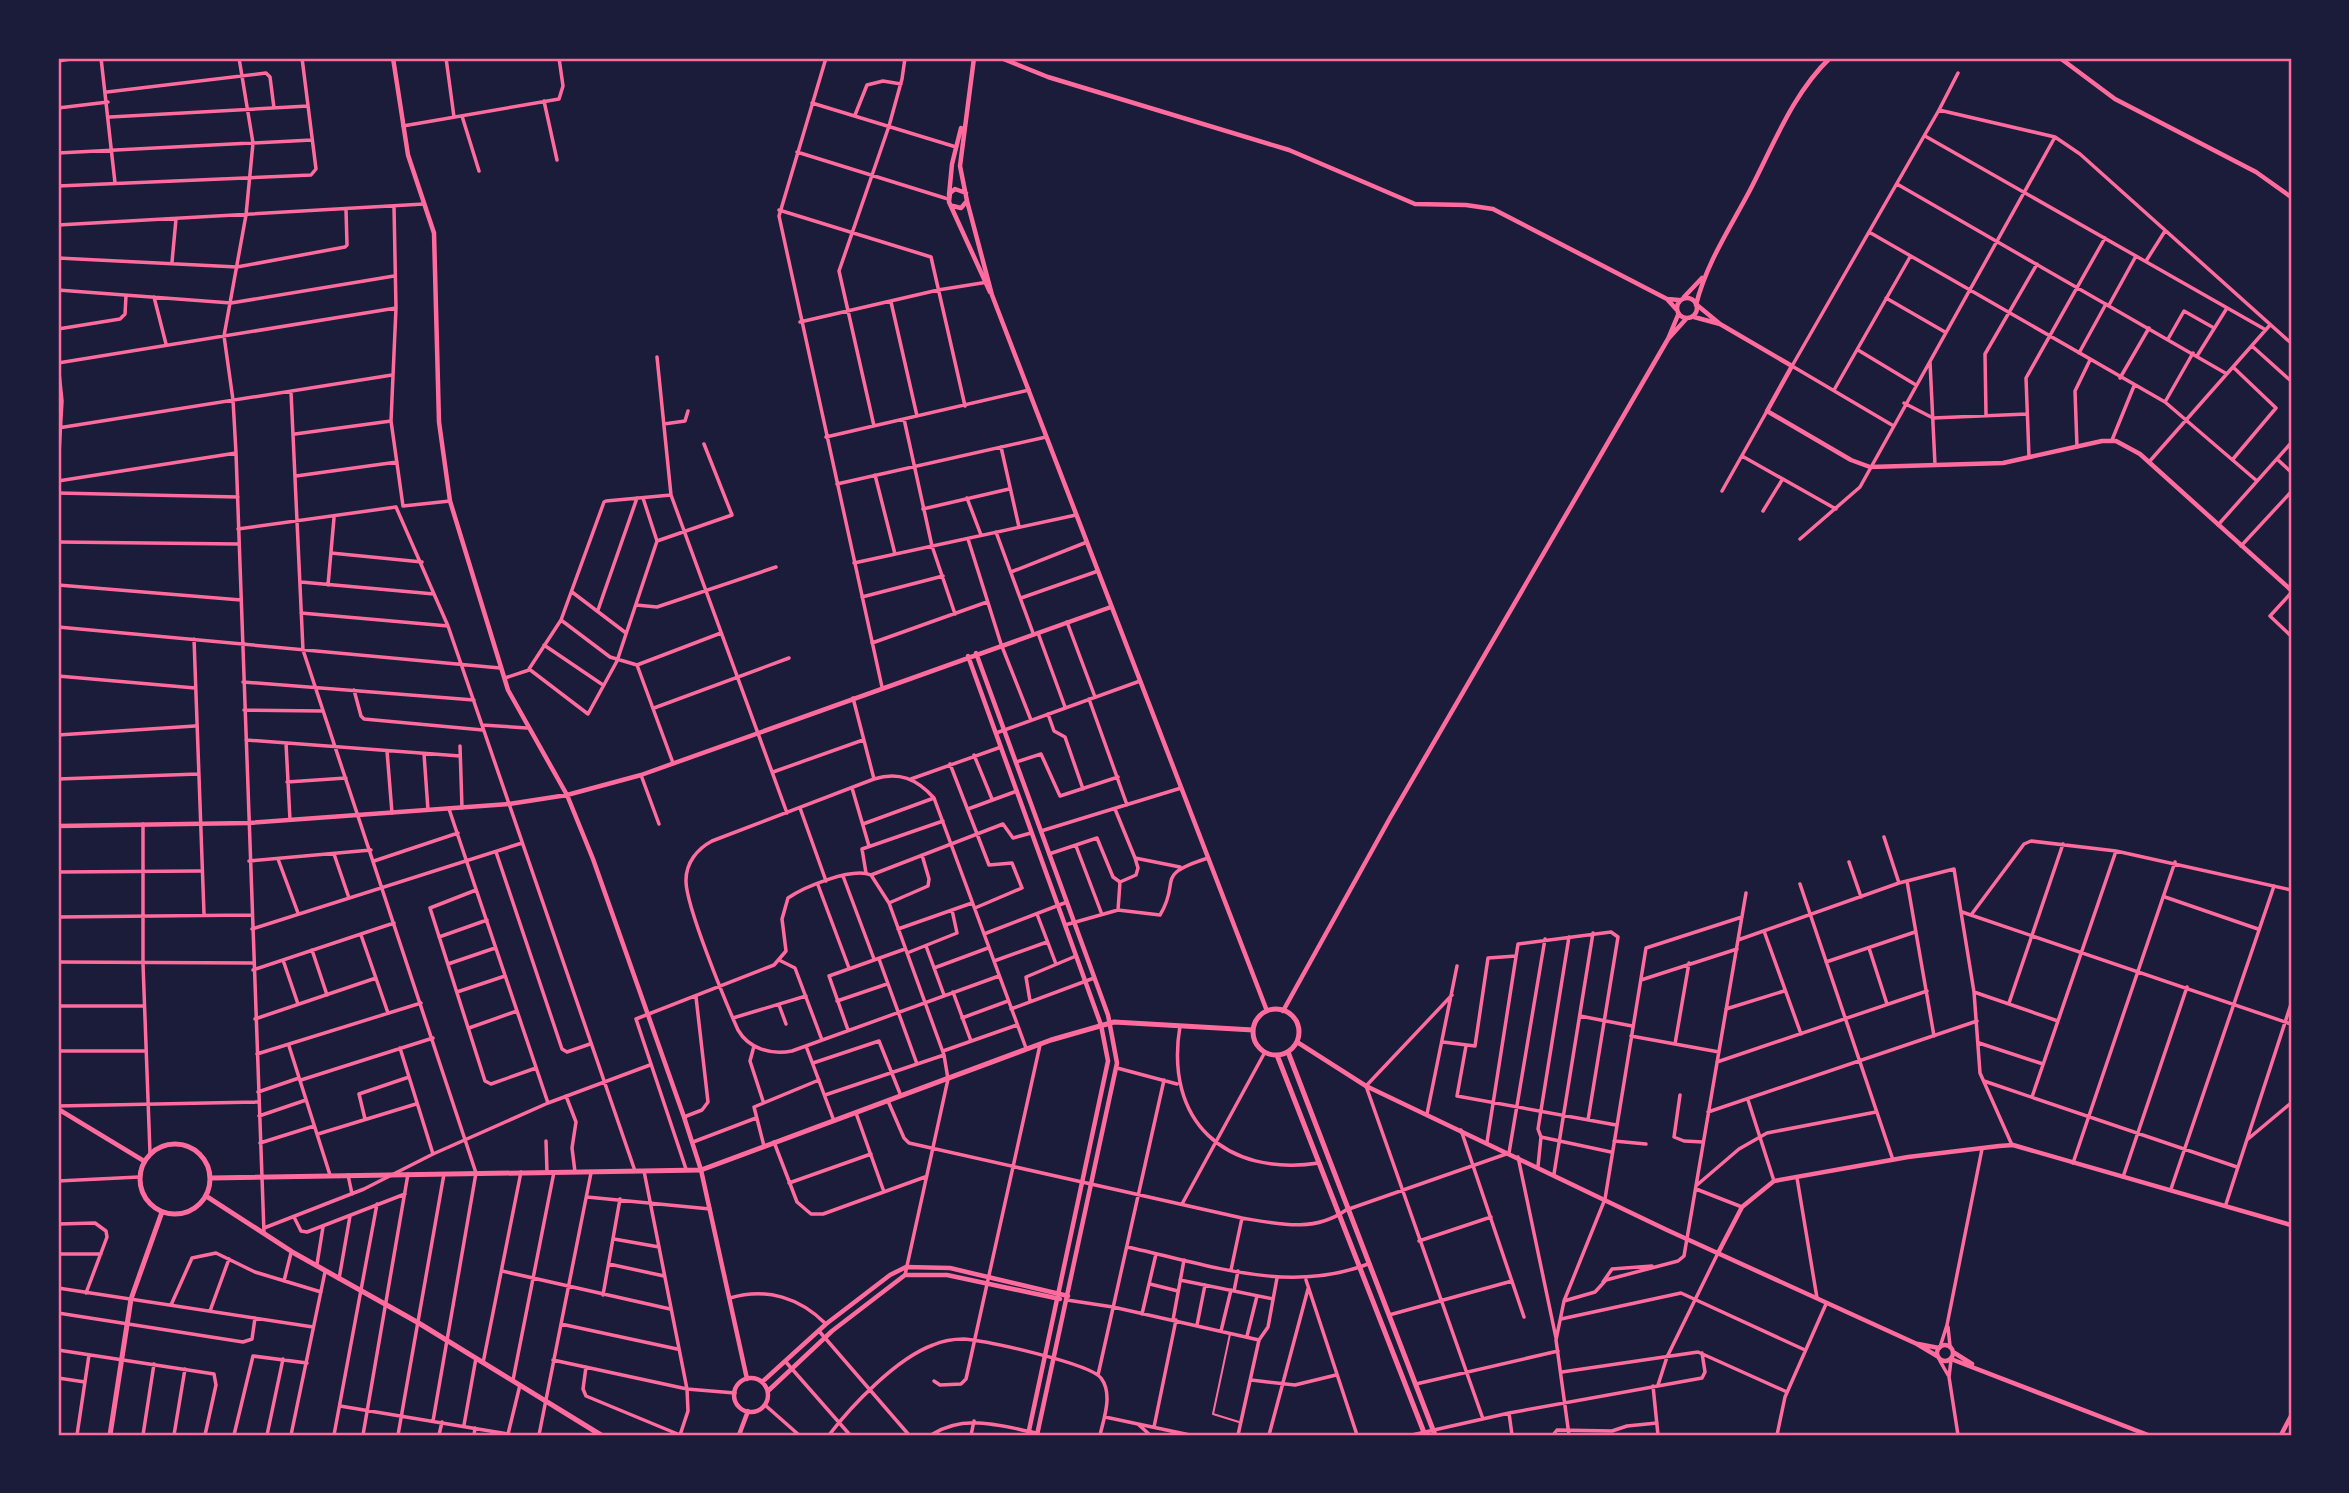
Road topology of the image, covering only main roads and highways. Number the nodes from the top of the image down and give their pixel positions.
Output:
1 (1253, 1030) junction
2 (1288, 1052) junction
3 (1278, 1055) junction
4 (211, 1178) junction
5 (206, 1196) junction
6 (162, 1212) junction
7 (1434, 1433) edge
8 (1424, 1434) edge
9 (110, 1435) edge
10 (601, 1435) edge

1 - 2 main road
1 - 3 main road
1 - 4 main road
2 - 3 main road
2 - 7 main road
3 - 8 main road
4 - 5 main road
4 - 6 main road
5 - 6 main road
5 - 10 main road
6 - 9 main road

